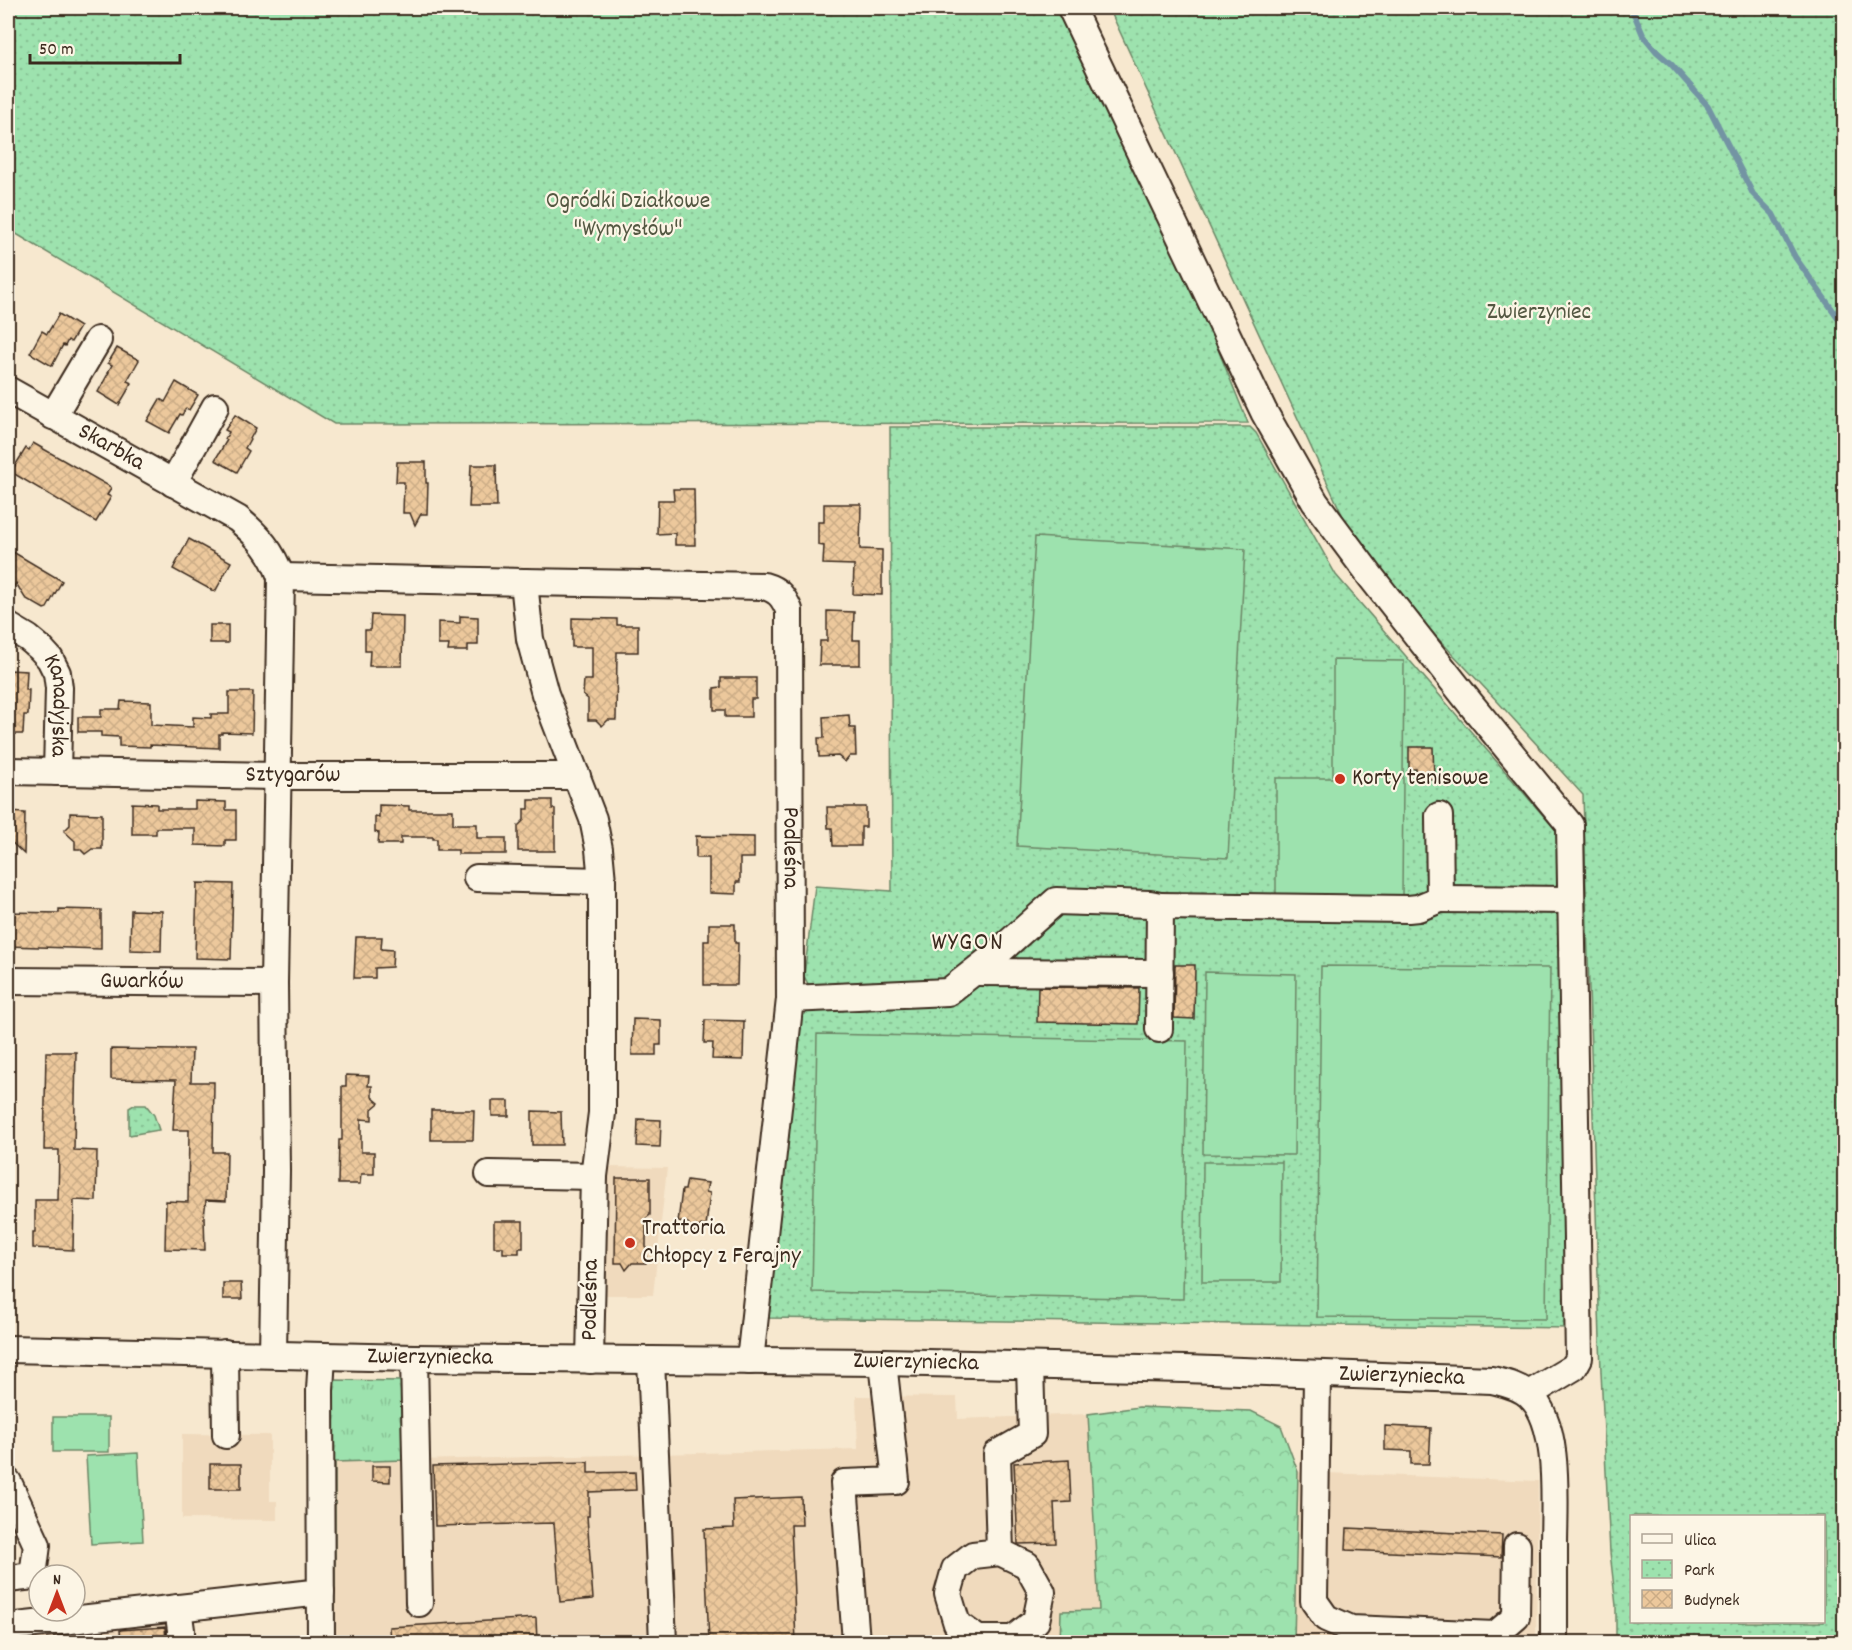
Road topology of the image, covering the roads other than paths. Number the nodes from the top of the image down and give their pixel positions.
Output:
1 (1071, 8) edge
2 (98, 340) dead end
3 (8, 390) edge
4 (215, 407) dead end
5 (52, 416) junction
6 (173, 483) junction
7 (281, 577) junction
8 (524, 582) junction
9 (8, 626) edge
10 (8, 771) edge
11 (57, 772) junction
12 (278, 776) junction
13 (577, 776) junction
14 (1439, 816) dead end
15 (477, 878) dead end
16 (602, 881) junction
17 (1440, 899) junction
18 (1571, 900) junction
19 (1160, 906) junction
20 (975, 972) junction
21 (1160, 973) junction
22 (8, 981) edge
23 (274, 983) junction
24 (790, 999) junction
25 (1159, 1029) dead end
26 (489, 1174) dead end
27 (594, 1176) junction
28 (8, 1349) edge
29 (225, 1353) junction
30 (273, 1354) junction
31 (322, 1356) junction
32 (414, 1358) junction
33 (590, 1360) junction
34 (651, 1360) junction
35 (750, 1361) junction
36 (883, 1362) junction
37 (1030, 1366) junction
38 (1317, 1374) junction
39 (1529, 1394) junction
40 (226, 1435) dead end
41 (8, 1482) edge
42 (1517, 1546) dead end
43 (1000, 1552) dead end
44 (8, 1579) edge
45 (321, 1592) junction
46 (419, 1603) dead end
47 (178, 1608) junction
48 (8, 1627) edge
49 (181, 1642) edge
50 (321, 1642) edge
51 (663, 1642) edge
52 (856, 1642) edge
53 (1554, 1642) edge

1 - 18 street
2 - 5 street
3 - 5 street, Skarbka
4 - 6 street
5 - 6 street, Skarbka
6 - 7 street, Skarbka
7 - 8 street, Podleśna
7 - 12 street
8 - 13 street, Podleśna
8 - 24 street, Podleśna
9 - 11 street, Kanadyjska
10 - 11 street, Sztygarów
11 - 12 street, Sztygarów
12 - 13 street, Sztygarów
12 - 23 street
13 - 16 street, Podleśna
14 - 17 street
15 - 16 street
16 - 27 street, Podleśna
17 - 18 street
17 - 19 street
18 - 39 street
19 - 20 street
19 - 21 street
20 - 21 street
20 - 24 street
21 - 25 street
22 - 23 street, Gwarków
23 - 30 street
24 - 35 street, Podleśna
26 - 27 street
27 - 33 street, Podleśna
28 - 29 street, Zwierzyniecka
29 - 30 street, Zwierzyniecka
29 - 40 street
30 - 31 street, Zwierzyniecka
31 - 32 street, Zwierzyniecka
31 - 45 street
32 - 33 street, Zwierzyniecka
32 - 46 street
33 - 34 street, Zwierzyniecka
34 - 35 street, Zwierzyniecka
34 - 51 street
35 - 36 street, Zwierzyniecka
36 - 37 street, Zwierzyniecka
36 - 52 street
37 - 38 street, Zwierzyniecka
37 - 43 street
38 - 39 street, Zwierzyniecka
38 - 42 street
39 - 53 street
41 - 44 street
45 - 47 street
45 - 50 street
47 - 48 street
47 - 49 street

